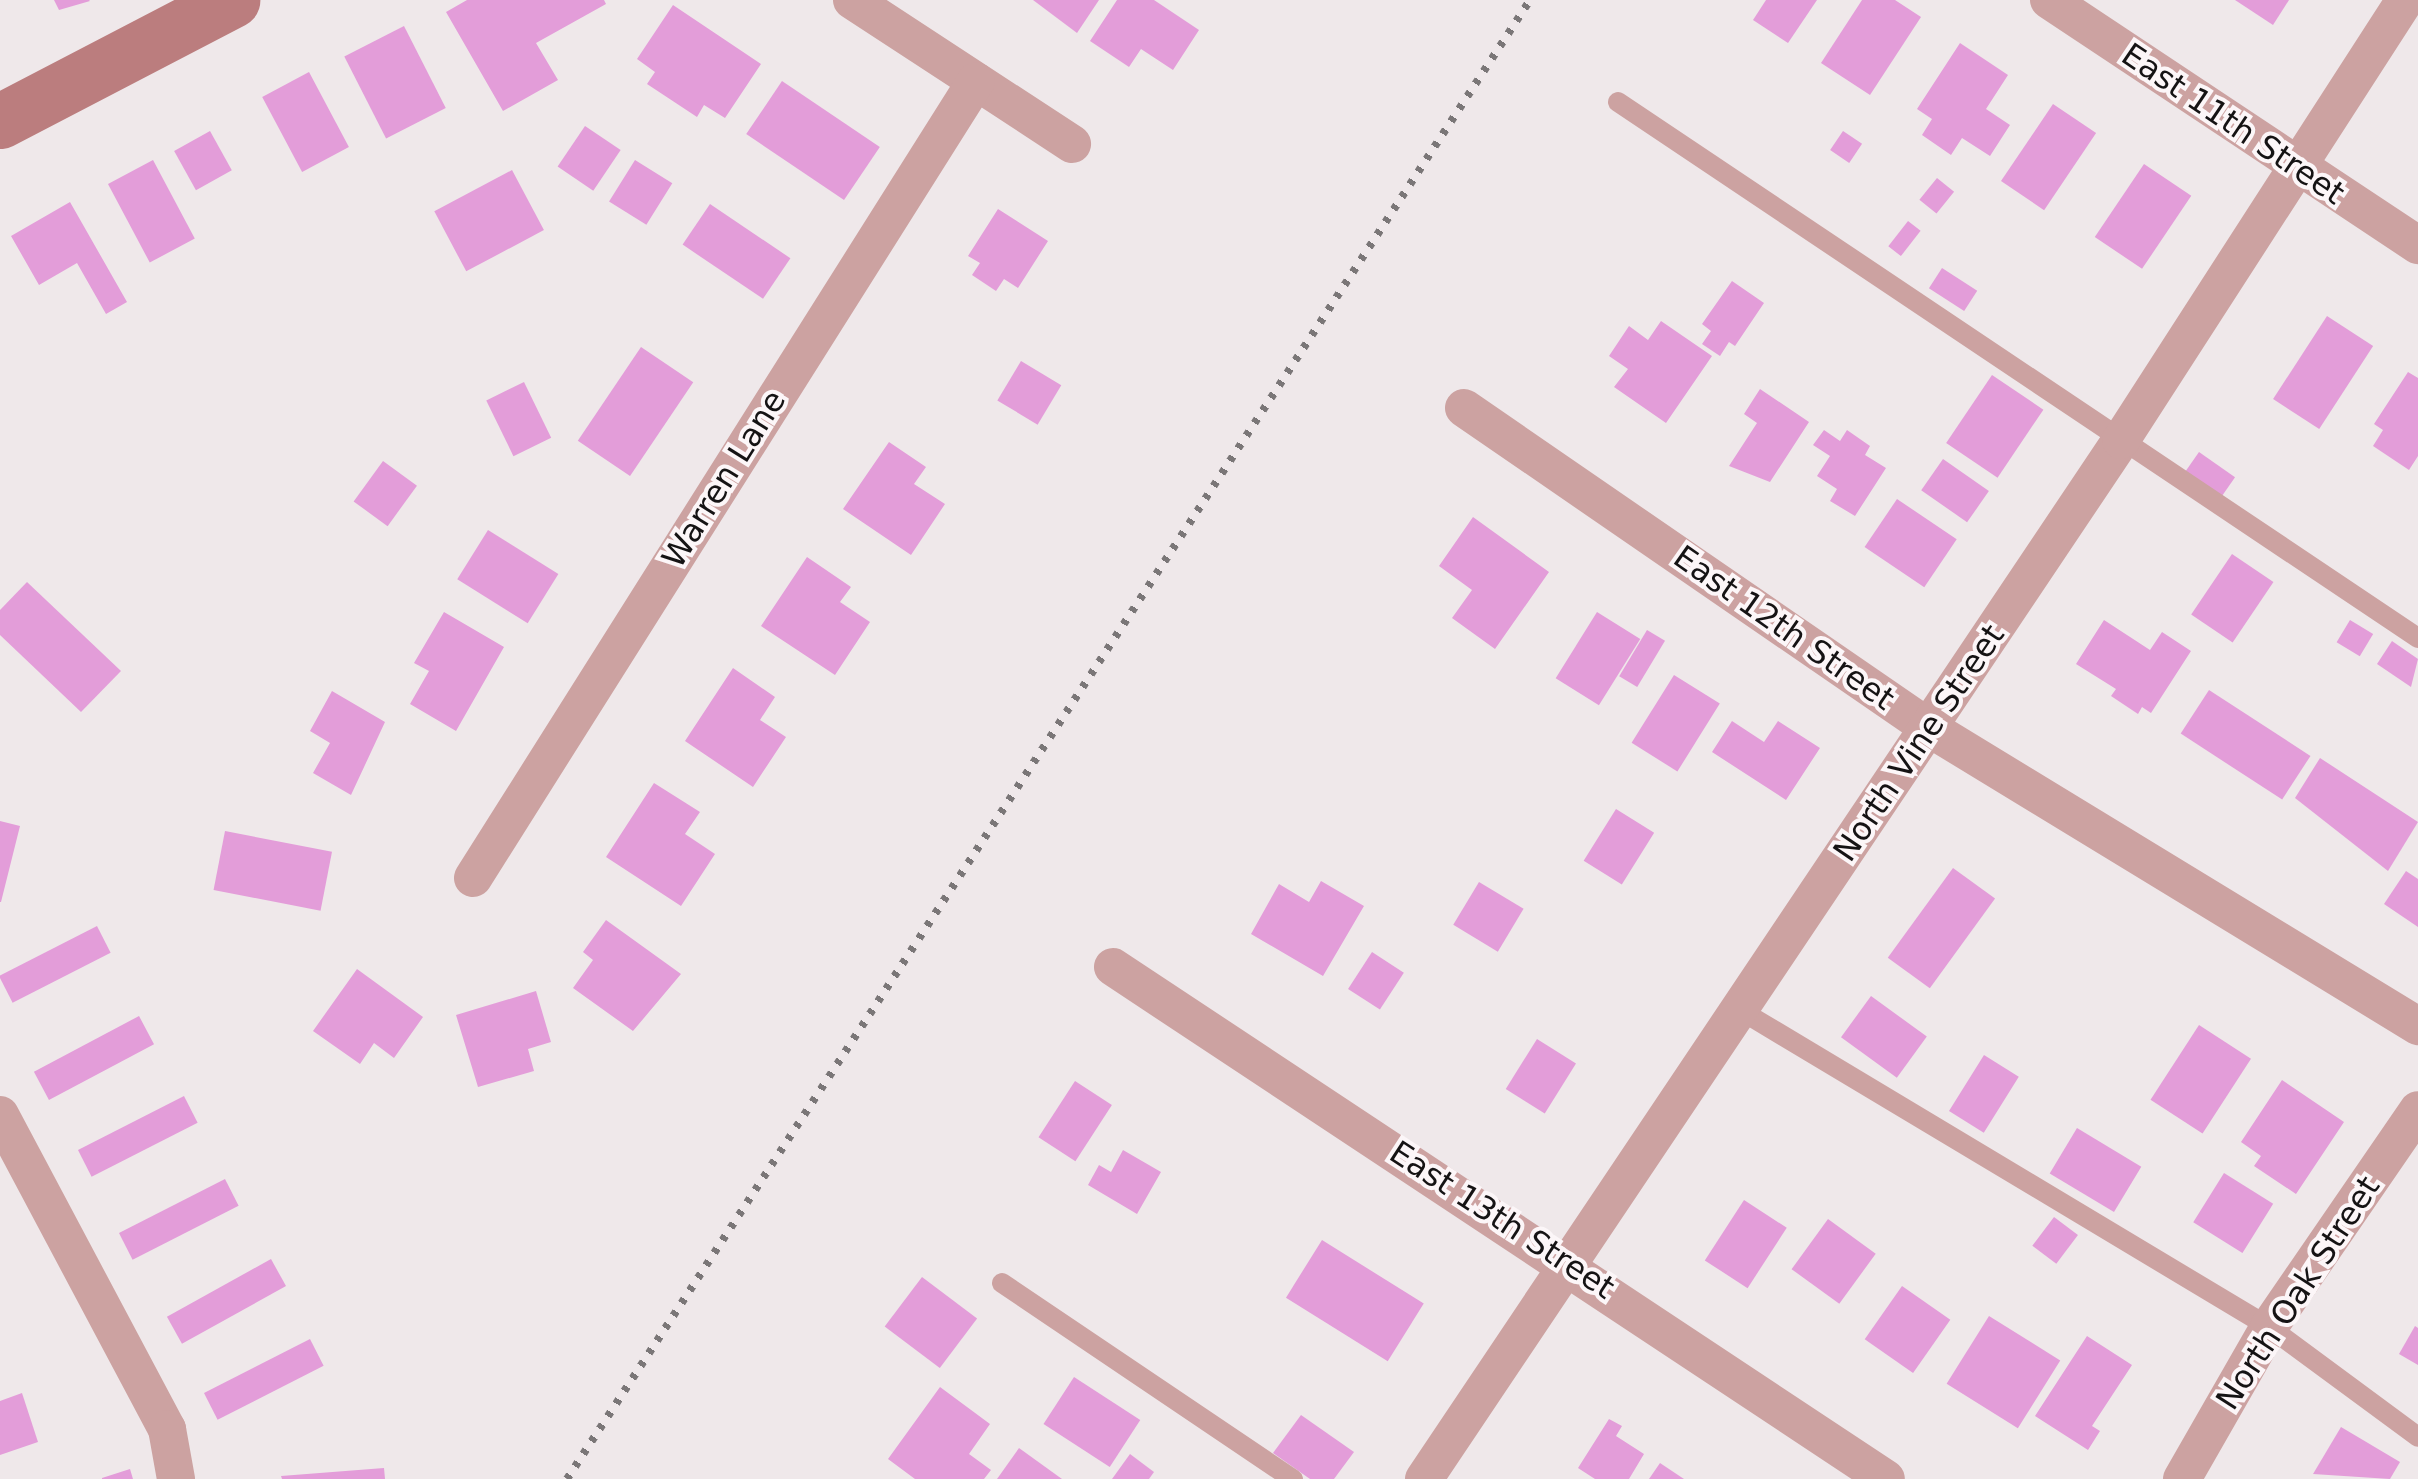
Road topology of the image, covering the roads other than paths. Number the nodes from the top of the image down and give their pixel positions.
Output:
1 (232, 0) edge
2 (852, 0) edge
3 (2049, 0) edge
4 (2405, 0) edge
5 (976, 80) junction
6 (1618, 102) dead end
7 (0, 121) edge
8 (1072, 144) dead end
9 (2299, 170) junction
10 (2418, 245) edge
11 (1464, 408) dead end
12 (2120, 440) junction
13 (2418, 638) edge
14 (1930, 728) junction
15 (473, 878) dead end
16 (1114, 968) dead end
17 (1740, 1010) junction
18 (2418, 1026) edge
19 (2418, 1110) edge
20 (0, 1115) edge
21 (1570, 1264) junction
22 (1002, 1282) dead end
23 (2270, 1328) junction
24 (2418, 1436) edge
25 (176, 1479) edge
26 (1292, 1479) edge
27 (1424, 1479) edge
28 (1886, 1479) edge
29 (2182, 1479) edge

1 - 7 main road
2 - 5 street
3 - 9 street, East 11th Street
4 - 9 street, North Vine Street
5 - 8 street
5 - 15 street, Warren Lane
6 - 12 lane
9 - 10 street, East 11th Street
9 - 12 street, North Vine Street
11 - 14 street, East 12th Street
12 - 13 lane
12 - 14 street, North Vine Street
14 - 17 street, North Vine Street
14 - 18 street, East 12th Street
16 - 21 street, East 13th Street
17 - 21 street, North Vine Street
17 - 23 lane
19 - 23 street, North Oak Street
20 - 25 street
21 - 27 street, North Vine Street
21 - 28 street, East 13th Street
22 - 26 lane
23 - 24 lane
23 - 29 street, North Oak Street

